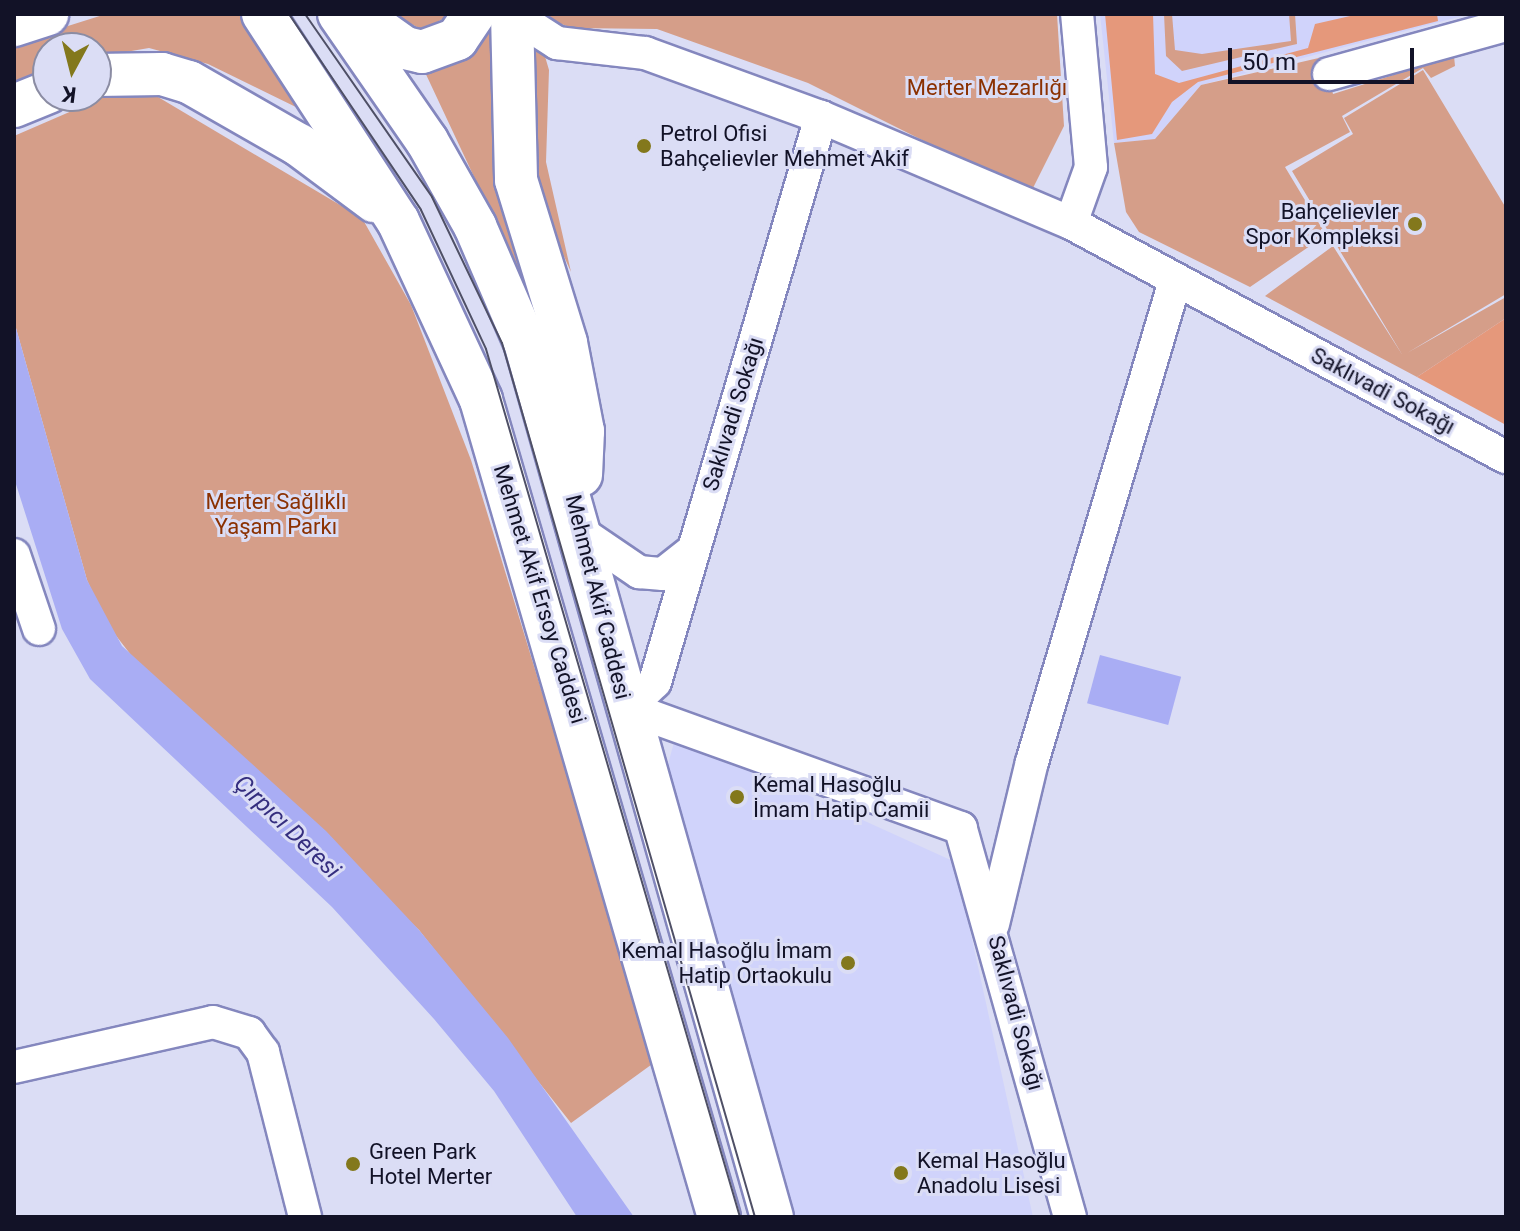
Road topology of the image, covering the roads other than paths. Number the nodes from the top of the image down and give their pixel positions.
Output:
1 (47, 14) edge
2 (263, 14) edge
3 (339, 14) edge
4 (357, 14) edge
5 (474, 14) edge
6 (512, 14) edge
7 (1077, 14) edge
8 (14, 25) edge
9 (1506, 25) edge
10 (1329, 74) dead end
11 (112, 75) edge
12 (821, 117) junction
13 (398, 221) junction
14 (1071, 223) junction
15 (1175, 281) junction
16 (1506, 457) edge
17 (579, 519) junction
18 (692, 551) junction
19 (14, 555) edge
20 (39, 629) dead end
21 (993, 925) junction
22 (14, 1067) edge
23 (305, 1217) edge
24 (719, 1217) edge
25 (772, 1217) edge
26 (1070, 1217) edge

1 - 8 main road
2 - 13 main road, Mehmet Akif Ersoy Caddesi
3 - 17 main road, Mehmet Akif Caddesi
4 - 5 main road
6 - 12 street
6 - 17 main road
7 - 14 street
9 - 10 street
11 - 13 main road
12 - 14 street, Saklıvadi Sokağı
12 - 18 street, Saklıvadi Sokağı
13 - 24 main road, Mehmet Akif Ersoy Caddesi
14 - 15 street, Saklıvadi Sokağı
15 - 16 street, Saklıvadi Sokağı
15 - 21 street
17 - 18 street
17 - 25 main road, Mehmet Akif Caddesi
18 - 21 street, Saklıvadi Sokağı
19 - 20 street
21 - 26 street, Saklıvadi Sokağı
22 - 23 street

